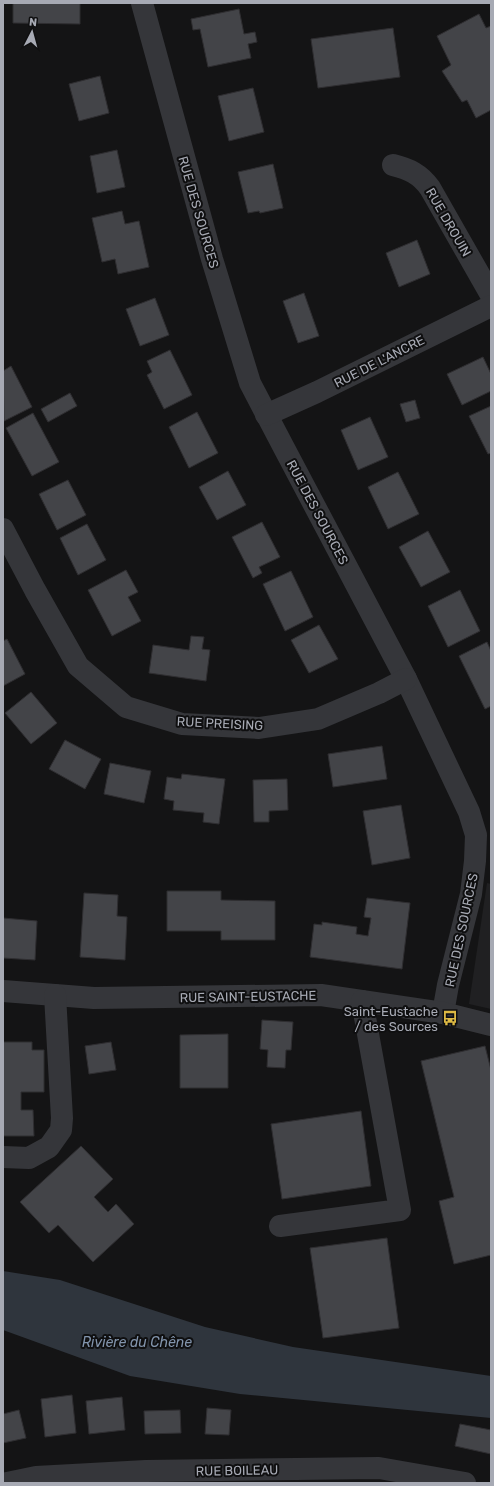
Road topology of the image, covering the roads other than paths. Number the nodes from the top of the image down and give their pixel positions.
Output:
1 (142, 3) edge
2 (393, 165) dead end
3 (491, 295) edge
4 (491, 306) edge
5 (266, 415) junction
6 (3, 529) edge
7 (406, 679) junction
8 (3, 991) edge
9 (55, 995) junction
10 (362, 1001) junction
11 (443, 1013) junction
12 (491, 1025) edge
13 (3, 1157) edge
14 (280, 1226) dead end
15 (7, 1483) edge
16 (465, 1483) edge

1 - 5 street, RUE DES SOURCES
2 - 3 street, RUE DROUIN
4 - 5 street, RUE DE L'ANCRE
5 - 7 street, RUE DES SOURCES
6 - 7 street, RUE PREISING
7 - 11 street, RUE DES SOURCES
8 - 9 street, RUE SAINT-EUSTACHE
9 - 10 street, RUE SAINT-EUSTACHE
9 - 13 street
10 - 11 street, RUE SAINT-EUSTACHE
10 - 14 street
11 - 12 street, RUE SAINT-EUSTACHE
15 - 16 street, RUE BOILEAU

